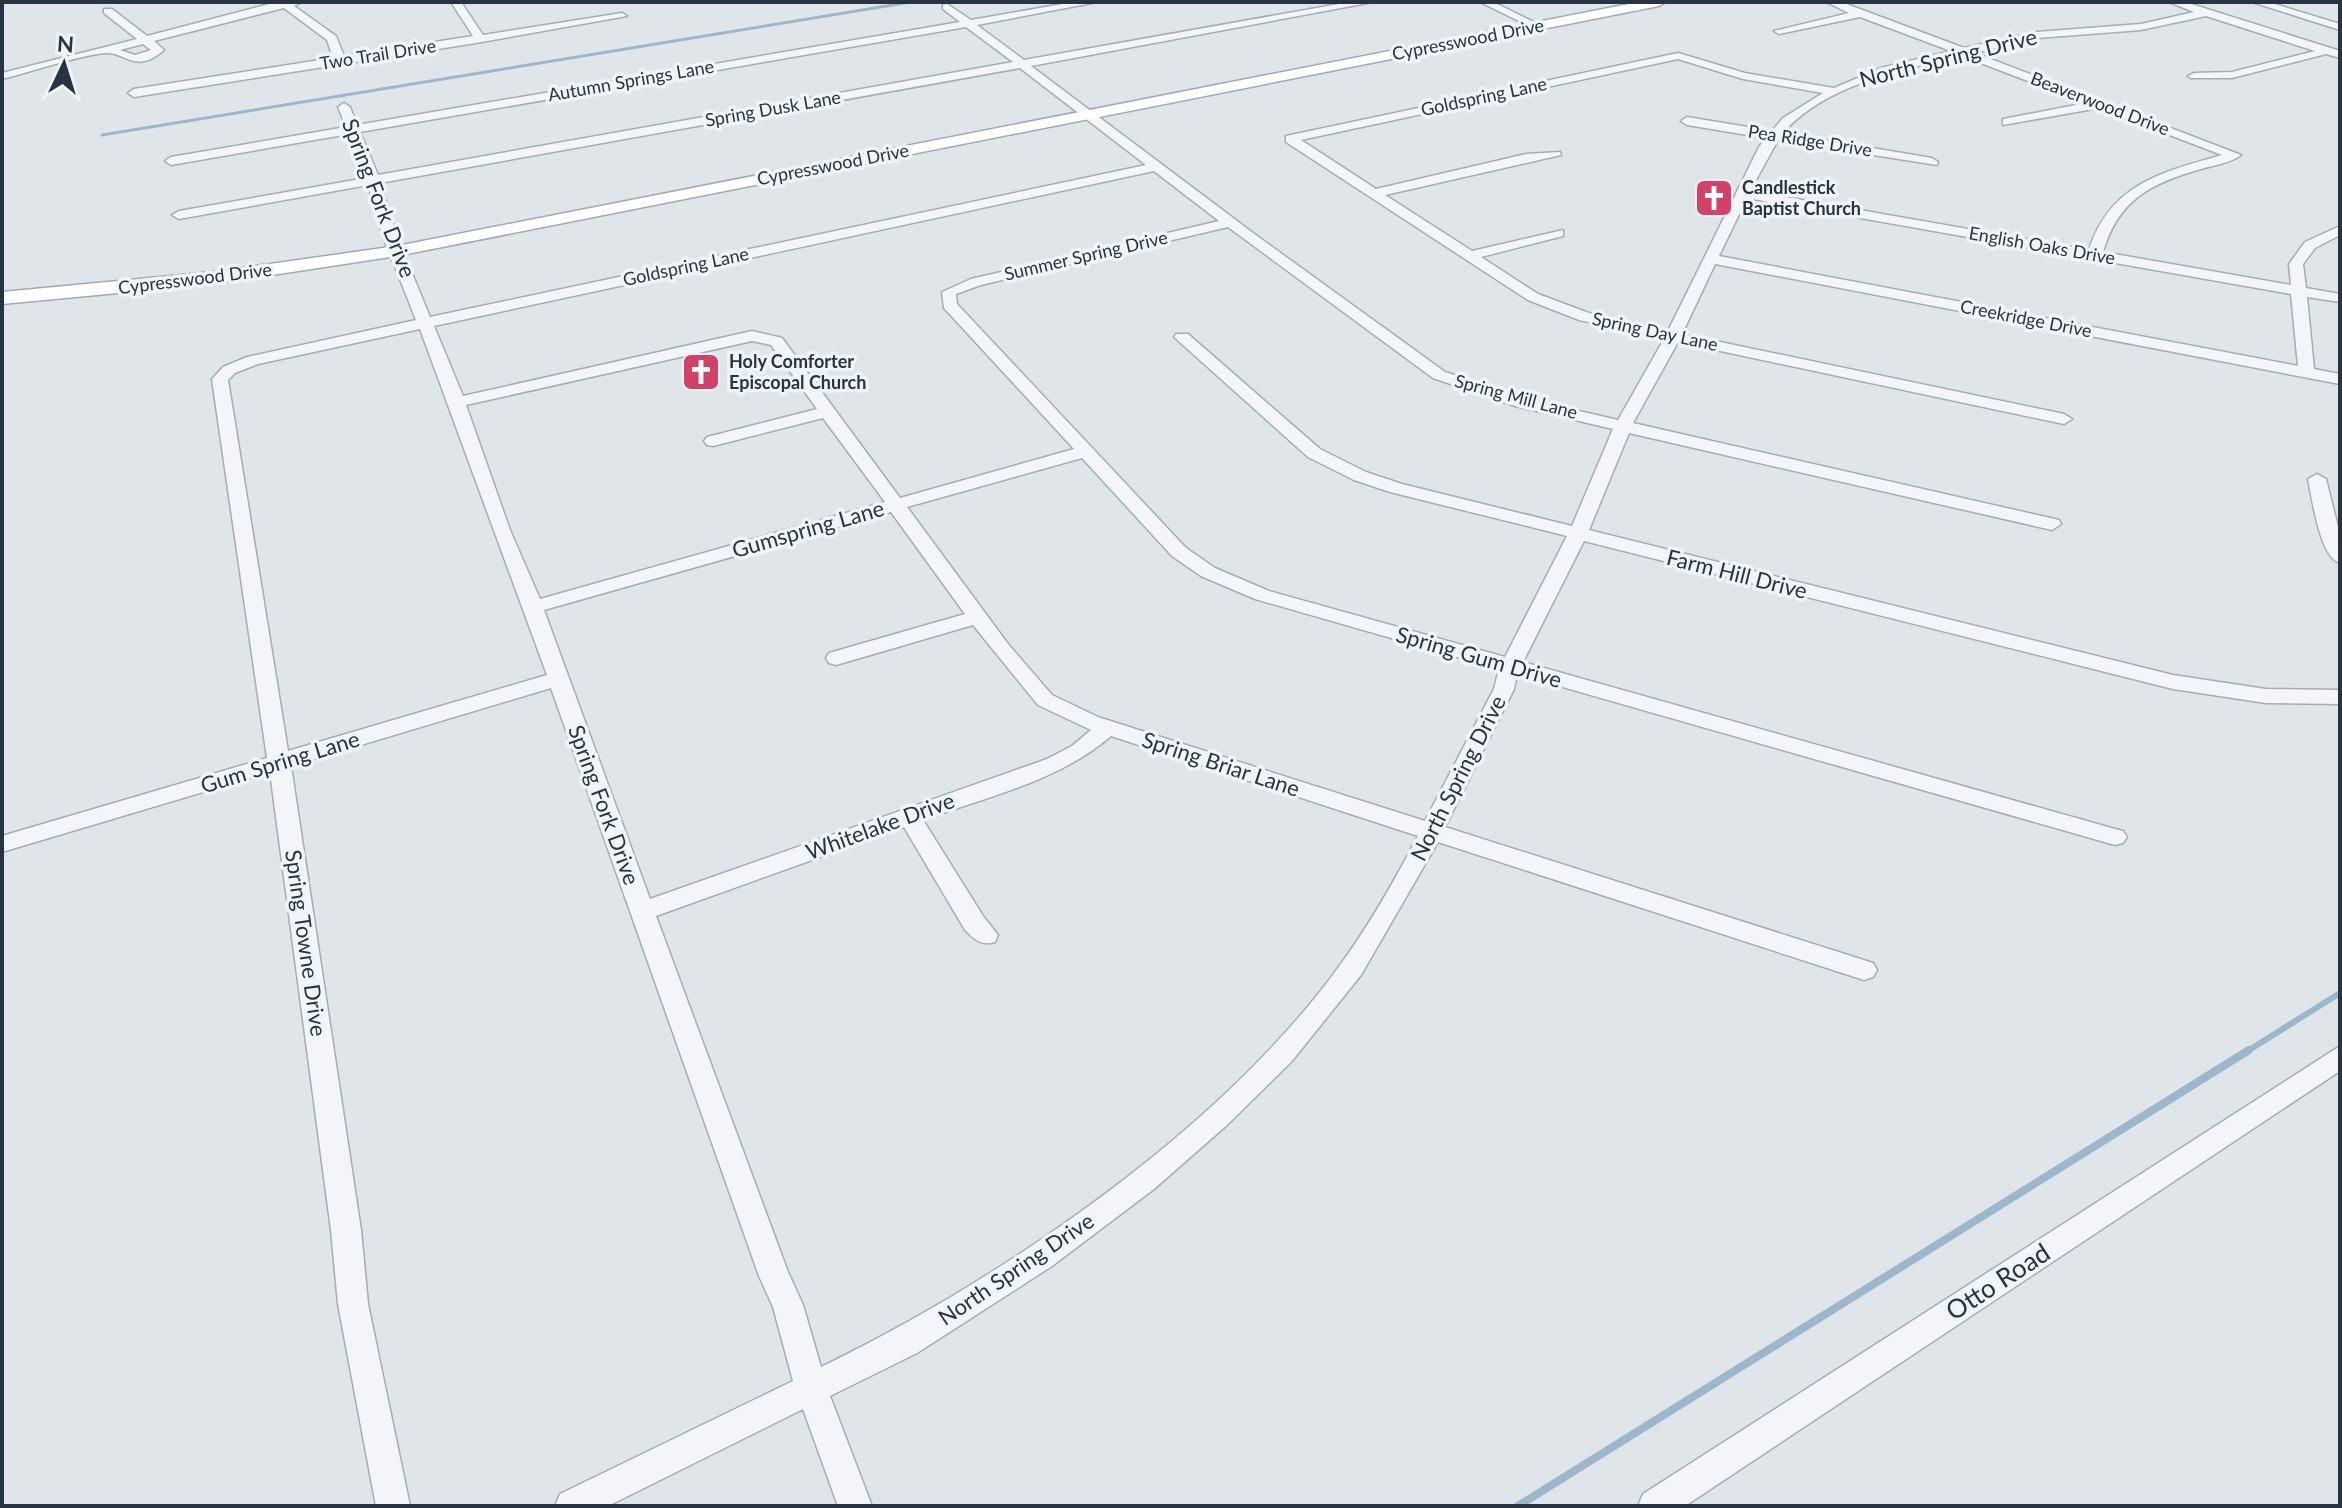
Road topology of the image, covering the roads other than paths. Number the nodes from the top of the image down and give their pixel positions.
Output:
1 (456, 2) edge
2 (610, 2) edge
3 (1092, 2) edge
4 (1368, 2) edge
5 (1485, 2) edge
6 (1611, 2) edge
7 (1659, 2) edge
8 (1831, 2) edge
9 (2174, 2) edge
10 (2257, 2) edge
11 (288, 3) edge
12 (947, 7) dead end
13 (108, 11) dead end
14 (2207, 12) junction
15 (1862, 13) junction
16 (968, 23) junction
17 (1529, 23) junction
18 (2340, 27) edge
19 (1779, 31) dead end
20 (144, 40) junction
21 (476, 40) junction
22 (113, 47) junction
23 (2327, 50) junction
24 (1962, 52) junction
25 (2340, 55) edge
26 (1311, 60) junction
27 (340, 61) junction
28 (1022, 64) junction
29 (1326, 68) junction
30 (2, 76) edge
31 (2194, 76) dead end
32 (1832, 91) junction
33 (134, 93) dead end
34 (2099, 104) junction
35 (344, 107) dead end
36 (1081, 111) junction
37 (1687, 121) dead end
38 (2007, 122) dead end
39 (353, 129) junction
40 (1774, 135) junction
41 (1290, 139) joint
42 (1555, 155) dead end
43 (171, 161) dead end
44 (1932, 162) dead end
45 (1158, 166) junction
46 (373, 180) junction
47 (1373, 194) junction
48 (1744, 194) junction
49 (179, 215) dead end
50 (1232, 222) junction
51 (2340, 230) edge
52 (1558, 233) dead end
53 (394, 245) junction
54 (2095, 255) junction
55 (1468, 256) junction
56 (1711, 259) junction
57 (2, 284) edge
58 (36, 289) junction
59 (2296, 290) junction
60 (2, 298) edge
61 (2340, 298) edge
62 (949, 300) joint
63 (427, 322) junction
64 (1182, 337) dead end
65 (1673, 337) junction
66 (2306, 371) junction
67 (220, 379) joint
68 (2340, 379) edge
69 (457, 402) junction
70 (830, 411) junction
71 (2064, 419) dead end
72 (1623, 426) junction
73 (713, 441) dead end
74 (1084, 452) junction
75 (2317, 479) dead end
76 (897, 504) junction
77 (2052, 524) dead end
78 (1578, 534) junction
79 (2340, 557) edge
80 (532, 607) junction
81 (978, 617) junction
82 (836, 658) dead end
83 (1510, 666) junction
84 (558, 679) junction
85 (2340, 697) edge
86 (1108, 727) junction
87 (278, 762) junction
88 (909, 815) junction
89 (1433, 831) junction
90 (2115, 837) dead end
91 (2, 844) edge
92 (643, 911) junction
93 (986, 935) dead end
94 (1864, 970) dead end
95 (2340, 1057) edge
96 (811, 1389) junction
97 (393, 1506) edge
98 (572, 1506) edge
99 (855, 1506) edge
100 (1655, 1506) edge

1 - 21 street
2 - 21 street, Two Trail Drive
3 - 16 street, Autumn Springs Lane
4 - 28 street, Spring Dusk Lane
5 - 17 street
6 - 17 main road, Cypresswood Drive
7 - 17 main road, Cypresswood Drive
8 - 15 street, Beaverwood Drive
9 - 14 street
10 - 18 street
11 - 20 street
11 - 27 street
12 - 16 street, Spring Mill Lane
13 - 20 street
14 - 23 street
14 - 24 street, North Spring Drive
15 - 19 street
15 - 24 street, Beaverwood Drive
16 - 28 street, Spring Mill Lane
16 - 39 street, Autumn Springs Lane
17 - 26 main road, Cypresswood Drive
17 - 29 main road, Cypresswood Drive
20 - 22 street
20 - 22 street
21 - 27 street, Two Trail Drive
22 - 30 street
23 - 25 street
23 - 31 street
24 - 32 street, North Spring Drive
24 - 34 street, Beaverwood Drive
26 - 29 main road
26 - 36 main road, Cypresswood Drive
27 - 33 street, Two Trail Drive
28 - 36 street, Spring Mill Lane
28 - 46 street, Spring Dusk Lane
29 - 36 main road, Cypresswood Drive
32 - 40 street, North Spring Drive
32 - 41 street, Goldspring Lane
34 - 38 street
34 - 54 street, Beaverwood Drive
35 - 39 street, Spring Fork Drive
36 - 45 street, Spring Mill Lane
36 - 53 main road, Cypresswood Drive
37 - 40 street, Pea Ridge Drive
39 - 43 street, Autumn Springs Lane
39 - 46 street, Spring Fork Drive
40 - 44 street, Pea Ridge Drive
40 - 48 street, North Spring Drive
41 - 47 street, Spring Day Lane
42 - 47 street
45 - 50 street, Spring Mill Lane
45 - 63 street, Goldspring Lane
46 - 49 street, Spring Dusk Lane
46 - 53 street, Spring Fork Drive
47 - 55 street, Spring Day Lane
48 - 54 street, English Oaks Drive
48 - 56 street, North Spring Drive
50 - 62 street, Summer Spring Drive
50 - 72 street, Spring Mill Lane
51 - 59 street
52 - 55 street
53 - 58 main road, Cypresswood Drive
53 - 63 street, Spring Fork Drive
54 - 59 street, English Oaks Drive
55 - 65 street, Spring Day Lane
56 - 65 street, North Spring Drive
56 - 66 street, Creekridge Drive
57 - 58 main road, Cypresswood Drive
58 - 60 main road, Cypresswood Drive
59 - 61 street, English Oaks Drive
59 - 66 street
62 - 74 street, Spring Gum Drive
63 - 67 street, Goldspring Lane
63 - 69 street, Spring Fork Drive
64 - 78 street, Farm Hill Drive
65 - 71 street, Spring Day Lane
65 - 72 street, North Spring Drive
66 - 68 street, Creekridge Drive
67 - 87 street, Spring Towne Drive
69 - 70 street, Spring Briar Lane
69 - 80 street, Spring Fork Drive
70 - 73 street
70 - 76 street, Spring Briar Lane
72 - 77 street, Spring Mill Lane
72 - 78 street, North Spring Drive
74 - 76 street, Gumspring Lane
74 - 83 street, Spring Gum Drive
75 - 79 street
76 - 80 street, Gumspring Lane
76 - 81 street, Spring Briar Lane
78 - 83 street, North Spring Drive
78 - 85 street, Farm Hill Drive
80 - 84 street, Spring Fork Drive
81 - 82 street
81 - 86 street, Spring Briar Lane
83 - 89 street, North Spring Drive
83 - 90 street, Spring Gum Drive
84 - 87 street, Gum Spring Lane
84 - 92 street, Spring Fork Drive
86 - 88 street, Whitelake Drive
86 - 89 street, Spring Briar Lane
87 - 91 street, Gum Spring Lane
87 - 97 street, Spring Towne Drive
88 - 92 street, Whitelake Drive
88 - 93 street
89 - 94 street, Spring Briar Lane
89 - 96 street, North Spring Drive
92 - 96 street, Spring Fork Drive
95 - 100 street, Otto Road
96 - 98 street, North Spring Drive
96 - 99 street, Spring Fork Drive

